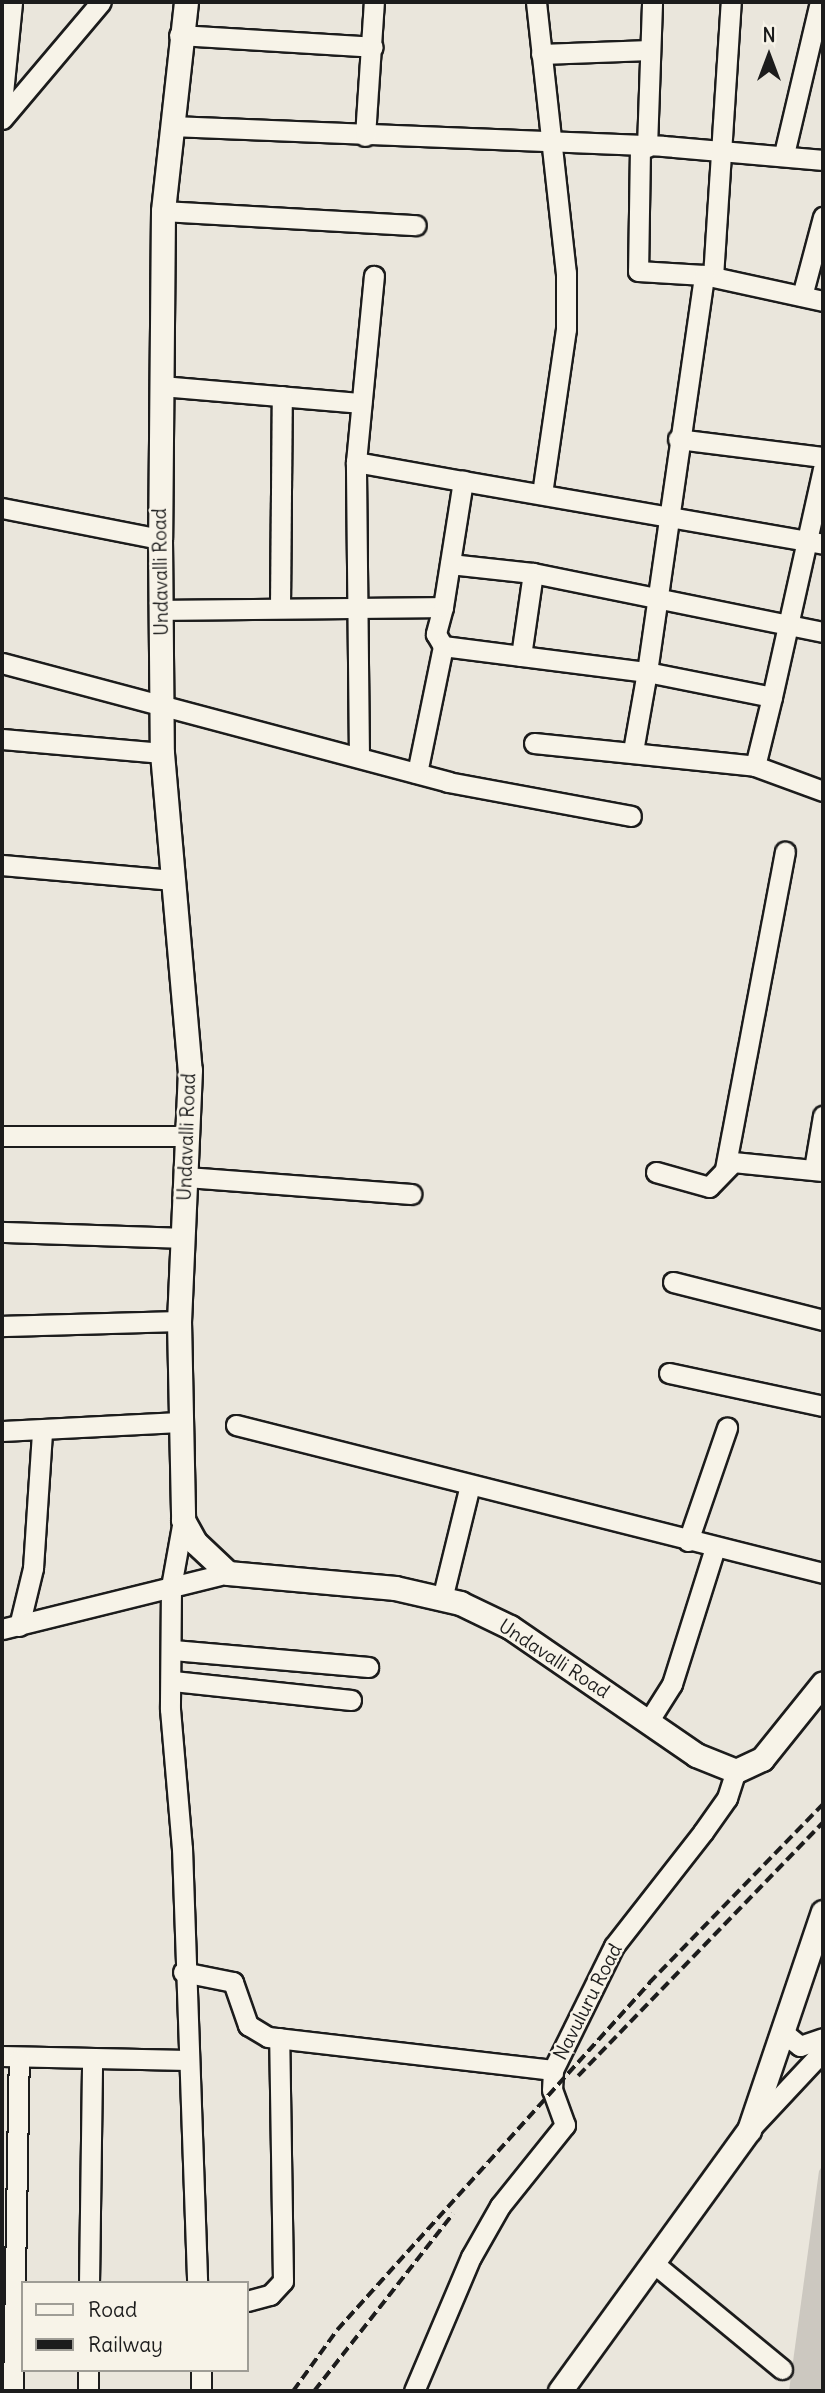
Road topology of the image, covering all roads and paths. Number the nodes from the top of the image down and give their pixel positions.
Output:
1 (12, 2) edge
2 (101, 2) edge
3 (186, 2) edge
4 (374, 2) edge
5 (536, 2) edge
6 (652, 2) edge
7 (731, 2) edge
8 (820, 2) edge
9 (179, 35) junction
10 (373, 47) junction
11 (650, 50) junction
12 (541, 54) junction
13 (2, 103) edge
14 (2, 119) edge
15 (172, 126) junction
16 (365, 136) junction
17 (554, 143) junction
18 (644, 148) junction
19 (724, 150) junction
20 (784, 153) junction
21 (823, 160) edge
22 (163, 211) junction
23 (823, 217) edge
24 (416, 225) dead end
25 (374, 276) dead end
26 (709, 276) junction
27 (802, 296) junction
28 (823, 301) edge
29 (162, 386) junction
30 (282, 396) junction
31 (361, 403) junction
32 (678, 439) junction
33 (823, 457) edge
34 (356, 462) junction
35 (823, 469) edge
36 (463, 481) junction
37 (542, 493) junction
38 (2, 508) edge
39 (671, 514) junction
40 (160, 539) junction
41 (815, 543) edge
42 (450, 564) junction
43 (533, 573) junction
44 (660, 596) junction
45 (358, 603) junction
46 (280, 606) junction
47 (443, 607) junction
48 (162, 610) junction
49 (786, 622) junction
50 (823, 632) edge
51 (443, 646) junction
52 (521, 656) junction
53 (2, 663) edge
54 (647, 672) junction
55 (772, 697) junction
56 (162, 705) junction
57 (2, 739) edge
58 (534, 743) dead end
59 (633, 751) junction
60 (162, 753) junction
61 (359, 757) junction
62 (755, 766) junction
63 (417, 773) junction
64 (822, 784) edge
65 (631, 816) dead end
66 (785, 852) dead end
67 (2, 865) edge
68 (172, 880) junction
69 (823, 1116) edge
70 (2, 1136) edge
71 (187, 1136) junction
72 (725, 1169) junction
73 (819, 1170) edge
74 (656, 1172) dead end
75 (186, 1177) junction
76 (411, 1194) dead end
77 (2, 1232) edge
78 (184, 1238) junction
79 (673, 1282) dead end
80 (823, 1320) edge
81 (178, 1321) junction
82 (2, 1326) edge
83 (669, 1373) dead end
84 (823, 1406) edge
85 (180, 1422) junction
86 (236, 1424) dead end
87 (727, 1428) dead end
88 (2, 1431) edge
89 (42, 1431) junction
90 (470, 1485) junction
91 (184, 1520) junction
92 (688, 1541) junction
93 (715, 1548) junction
94 (228, 1573) junction
95 (823, 1573) edge
96 (171, 1587) junction
97 (442, 1599) junction
98 (10, 1628) edge
99 (173, 1650) junction
100 (368, 1667) dead end
101 (173, 1681) junction
102 (823, 1684) edge
103 (351, 1700) dead end
104 (648, 1722) junction
105 (736, 1771) junction
106 (823, 1912) edge
107 (183, 1972) junction
108 (787, 2027) junction
109 (279, 2038) junction
110 (823, 2038) edge
111 (823, 2051) edge
112 (10, 2058) edge
113 (92, 2058) junction
114 (188, 2060) junction
115 (553, 2070) junction
116 (749, 2130) junction
117 (657, 2266) junction
118 (89, 2281) edge
119 (197, 2281) edge
120 (248, 2301) edge
121 (782, 2369) dead end
122 (88, 2372) edge
123 (201, 2372) edge
124 (13, 2391) edge
125 (88, 2391) edge
126 (201, 2391) edge
127 (414, 2391) edge
128 (561, 2391) edge

1 - 13 street
2 - 14 street
3 - 9 main road, Undavalli Road
4 - 10 street
5 - 12 street
6 - 11 street
7 - 19 street
8 - 20 street
9 - 10 street
9 - 15 main road, Undavalli Road
10 - 16 street
11 - 12 street
11 - 18 street
12 - 17 street
15 - 16 street
15 - 22 main road, Undavalli Road
16 - 17 street
17 - 18 street
17 - 37 street
18 - 19 street
18 - 26 street
19 - 20 street
19 - 26 street
20 - 21 street
22 - 24 street
22 - 29 main road, Undavalli Road
23 - 27 street
25 - 31 street
26 - 27 street
26 - 32 street
27 - 28 street
29 - 30 street
29 - 40 main road, Undavalli Road
30 - 31 street
30 - 46 street
31 - 34 street
32 - 33 street
32 - 39 street
34 - 36 street
34 - 45 street
35 - 41 street
36 - 37 street
36 - 42 street
37 - 39 street
38 - 40 street
39 - 41 street
39 - 44 street
40 - 48 main road, Undavalli Road
41 - 49 street
42 - 43 street
42 - 47 street
43 - 44 street
43 - 52 street
44 - 49 street
44 - 54 street
45 - 46 street
45 - 47 street
45 - 61 street
46 - 48 street
47 - 51 street
48 - 56 main road, Undavalli Road
49 - 50 street
49 - 55 street
51 - 52 street
51 - 63 street
52 - 54 street
53 - 56 street
54 - 55 street
54 - 59 street
55 - 62 street
56 - 60 main road, Undavalli Road
56 - 61 street
57 - 60 street
58 - 59 street
59 - 62 street
60 - 68 main road, Undavalli Road
61 - 63 street
62 - 64 street
63 - 65 street
66 - 72 street
67 - 68 street
68 - 71 main road, Undavalli Road
69 - 73 street
70 - 71 street
71 - 75 main road, Undavalli Road
72 - 73 street
72 - 74 street
75 - 76 street
75 - 78 main road, Undavalli Road
77 - 78 street
78 - 81 main road, Undavalli Road
79 - 80 street
81 - 82 street
81 - 85 main road, Undavalli Road
83 - 84 street
85 - 89 street
85 - 91 main road, Undavalli Road
86 - 90 street
87 - 92 street
88 - 89 street
89 - 98 street
90 - 92 street
90 - 97 street
91 - 94 main road
91 - 96 street
92 - 93 street
93 - 95 street
93 - 104 street
94 - 96 street
94 - 97 main road, Undavalli Road
96 - 98 street
96 - 99 street
97 - 104 main road, Undavalli Road
99 - 100 street
99 - 101 street
101 - 103 street
101 - 107 street
102 - 105 main road
104 - 105 main road, Undavalli Road
105 - 115 street, Navuluru Road
106 - 108 main road
107 - 109 street
107 - 114 street
108 - 110 street
108 - 116 main road
109 - 115 street
109 - 120 street
111 - 116 street
112 - 113 street
112 - 124 street
113 - 114 street
113 - 118 street
114 - 119 street
115 - 127 street, Navuluru Road
116 - 117 main road
117 - 121 street
117 - 128 main road
122 - 125 street
123 - 126 street

